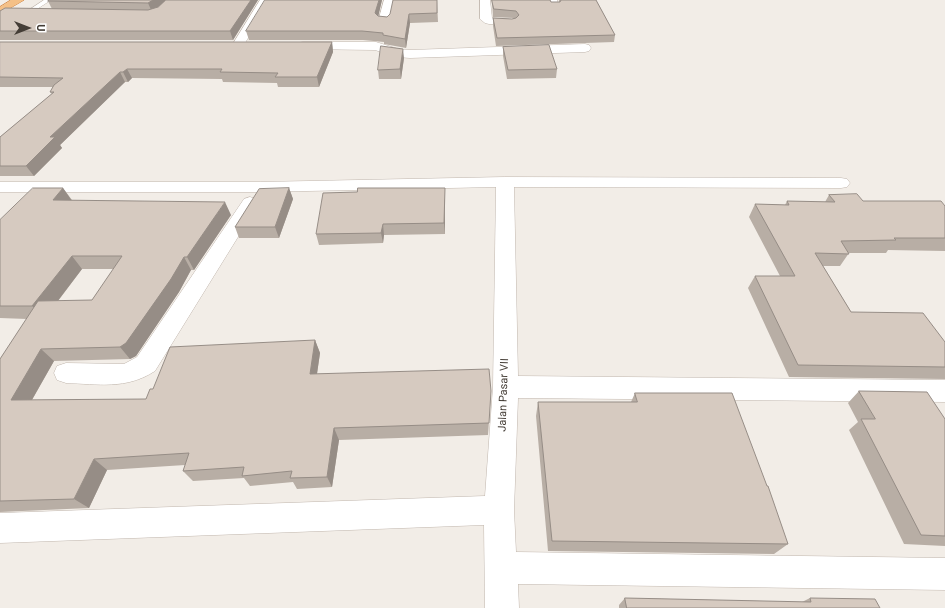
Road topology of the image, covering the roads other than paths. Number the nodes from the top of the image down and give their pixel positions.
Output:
1 (19, 0) edge
2 (48, 0) edge
3 (265, 0) edge
4 (389, 0) edge
5 (485, 0) edge
6 (4, 12) edge
7 (43, 13) edge
8 (384, 22) edge
9 (511, 22) edge
10 (253, 46) edge
11 (292, 46) edge
12 (222, 47) edge
13 (238, 47) junction
14 (585, 48) edge
15 (504, 182) junction
16 (841, 183) dead end
17 (0, 187) edge
18 (260, 187) junction
19 (42, 188) junction
20 (27, 204) edge
21 (66, 373) dead end
22 (506, 387) junction
23 (934, 392) edge
24 (937, 416) edge
25 (499, 510) junction
26 (0, 528) edge
27 (501, 568) junction
28 (945, 574) edge
29 (502, 608) edge

1 - 6 highway
2 - 7 lane
3 - 13 street
4 - 8 street
5 - 9 street
10 - 13 street
11 - 14 street
12 - 13 street
15 - 16 street
15 - 18 street
15 - 22 street, Jalan Pasar VII
17 - 19 street
18 - 19 street
18 - 21 street
19 - 20 street
22 - 23 street
22 - 25 street, Jalan Pasar VII
23 - 24 street
25 - 26 street
25 - 27 street, Jalan Pasar VII
27 - 28 street
27 - 29 street, Jalan Pasar VII

